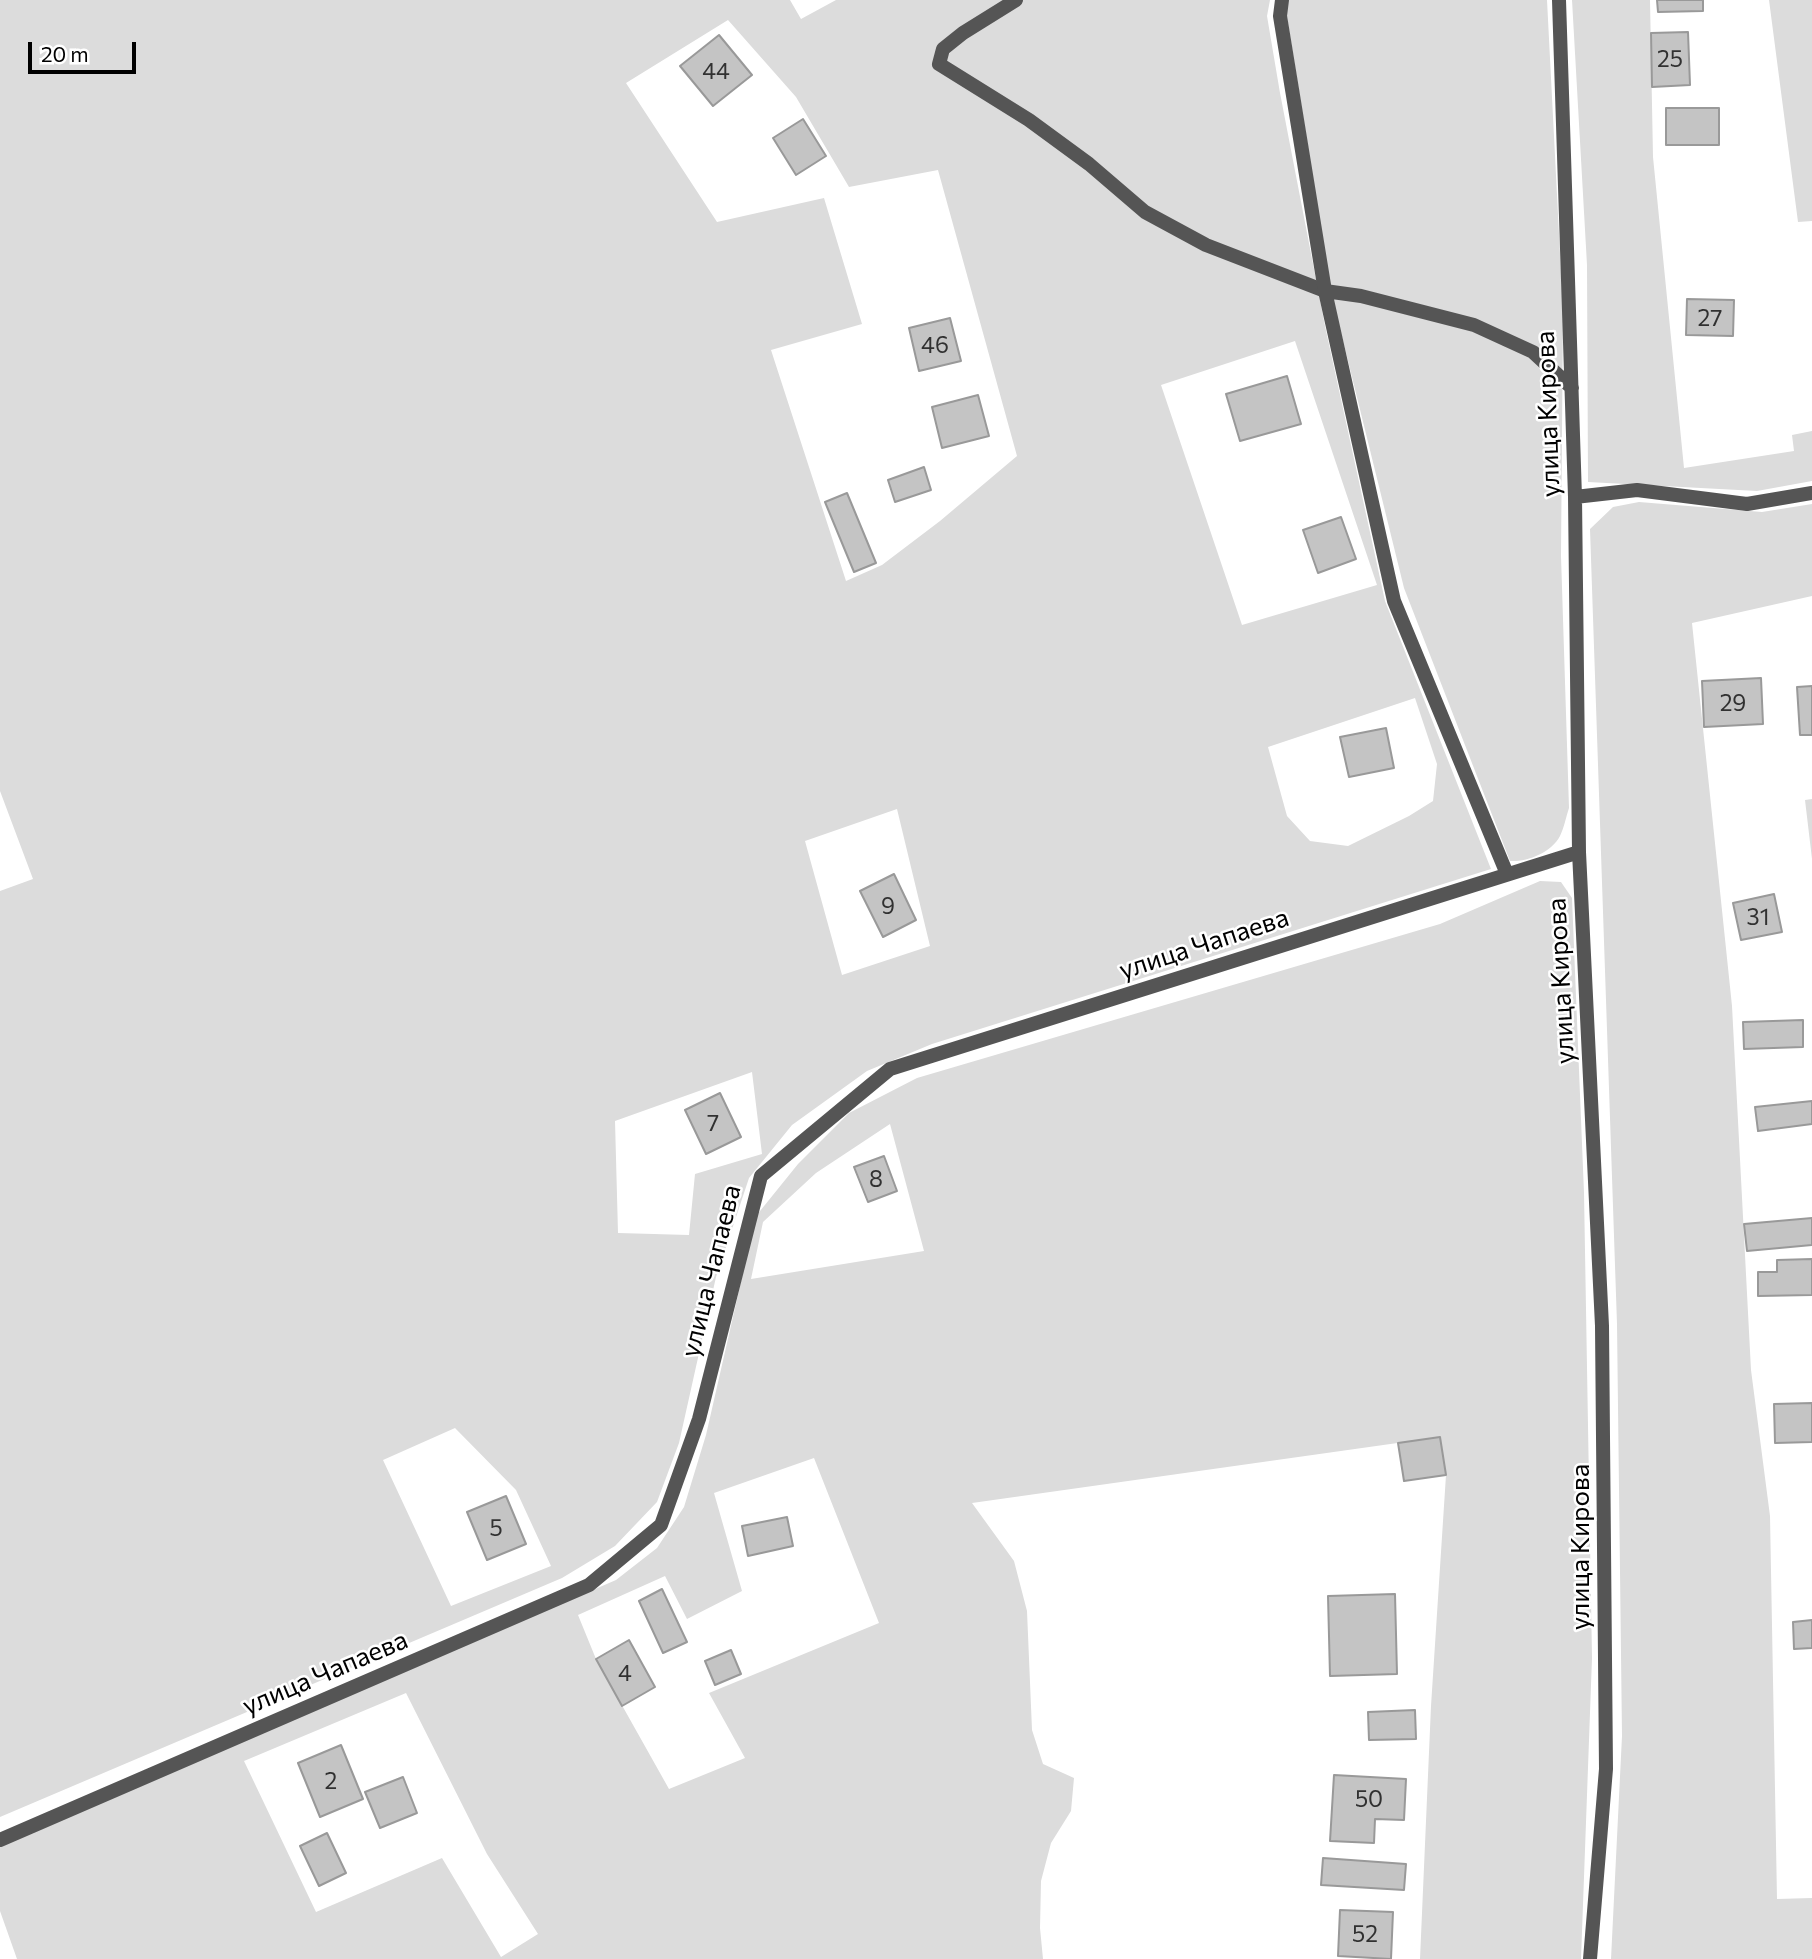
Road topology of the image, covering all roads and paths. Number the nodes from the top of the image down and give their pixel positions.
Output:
1 (1016, 0) edge
2 (1282, 0) edge
3 (1559, 0) edge
4 (1325, 291) junction
5 (1572, 388) junction
6 (1812, 493) edge
7 (1575, 498) junction
8 (1579, 852) junction
9 (1507, 874) junction
10 (0, 1840) edge
11 (1590, 1959) edge

1 - 4 street
2 - 4 street
3 - 5 street, улица Кирова
4 - 5 street
4 - 9 street
5 - 7 street, улица Кирова
6 - 7 street
7 - 8 street, улица Кирова
8 - 9 street, улица Чапаева
8 - 11 street, улица Кирова
9 - 10 street, улица Чапаева

